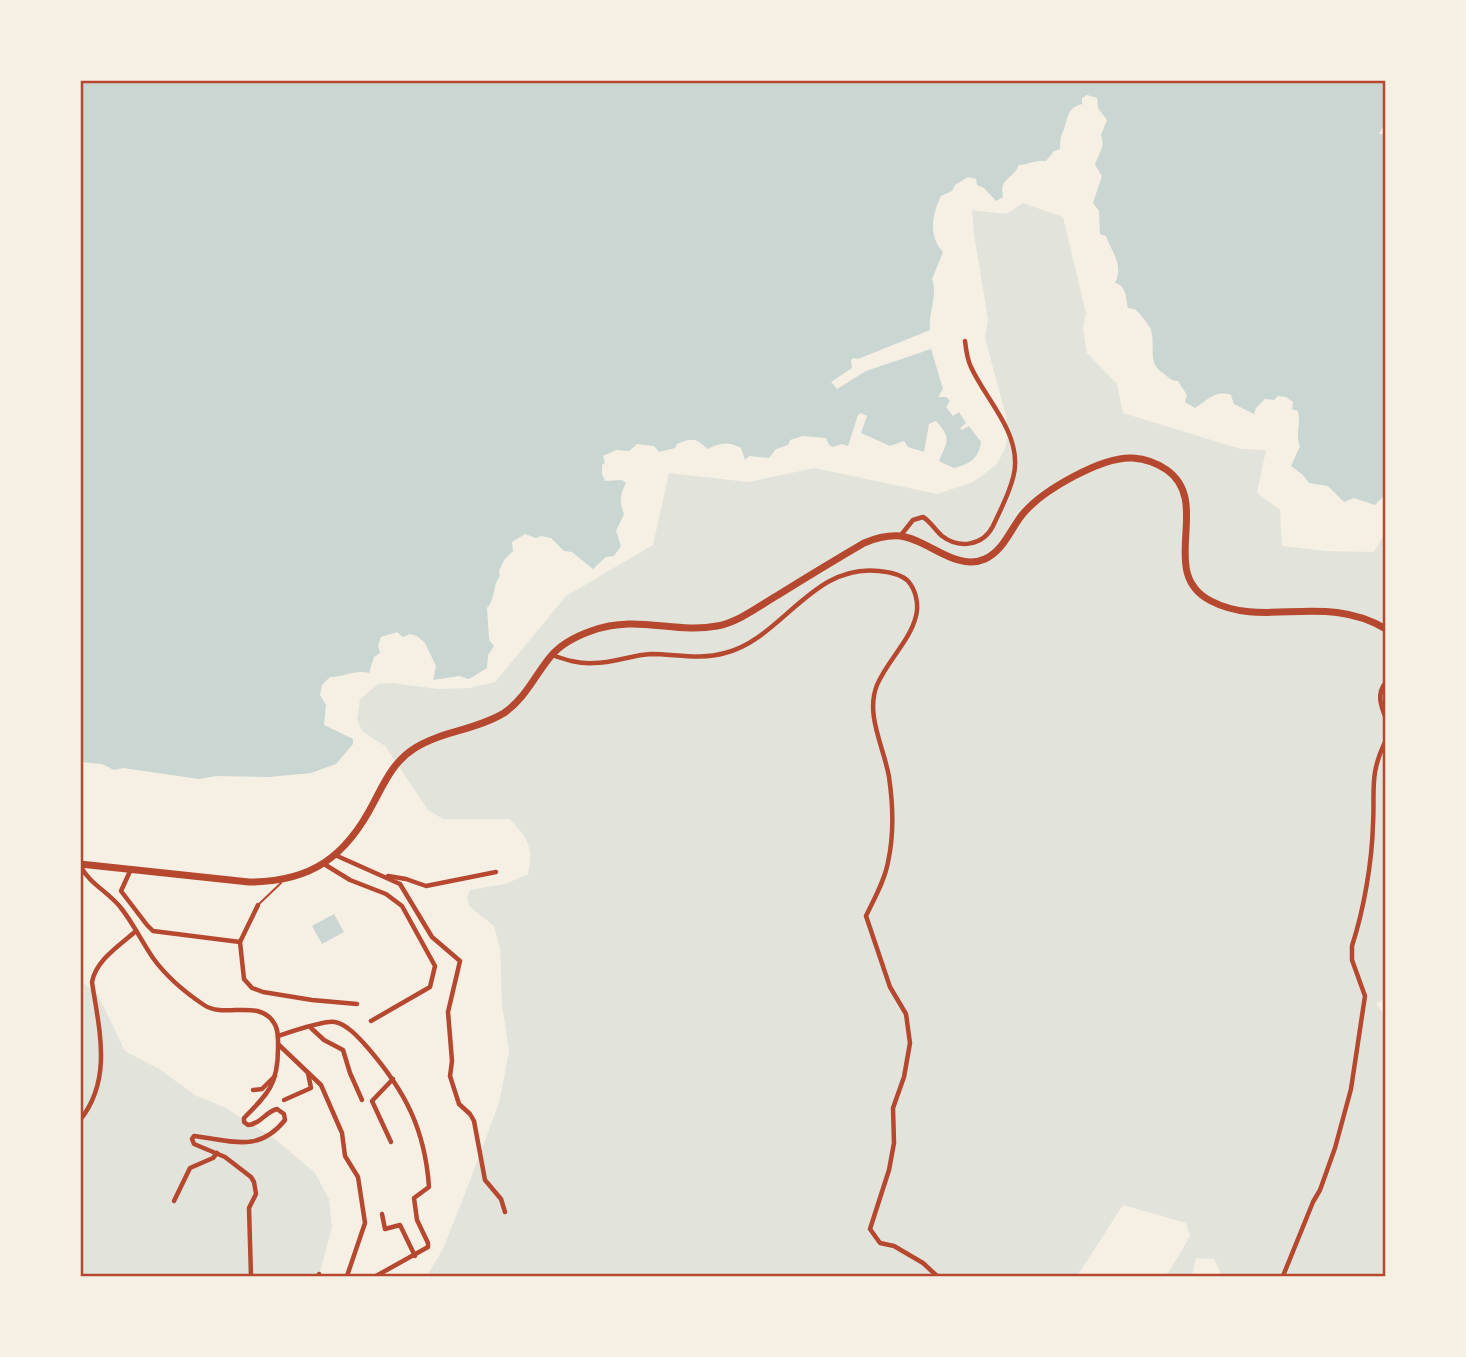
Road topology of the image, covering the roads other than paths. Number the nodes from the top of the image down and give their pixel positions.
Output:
1 (965, 341) dead end
2 (901, 536) junction
3 (1385, 629) edge
4 (551, 655) junction
5 (1385, 682) edge
6 (1385, 719) edge
7 (1385, 740) edge
8 (335, 855) junction
9 (324, 864) junction
10 (80, 865) edge
11 (131, 869) junction
12 (496, 872) dead end
13 (385, 877) junction
14 (284, 880) junction
15 (258, 905) joint
16 (136, 931) junction
17 (240, 942) junction
18 (357, 1004) dead end
19 (371, 1021) dead end
20 (311, 1028) junction
21 (278, 1035) junction
22 (278, 1045) junction
23 (309, 1072) junction
24 (276, 1074) junction
25 (393, 1079) junction
26 (253, 1090) dead end
27 (284, 1100) dead end
28 (362, 1100) dead end
29 (80, 1120) edge
30 (391, 1142) dead end
31 (217, 1153) junction
32 (174, 1201) dead end
33 (505, 1212) dead end
34 (382, 1214) dead end
35 (415, 1256) junction
36 (251, 1276) edge
37 (347, 1276) edge
38 (376, 1276) edge
39 (937, 1276) edge
40 (1283, 1276) edge

1 - 2 street
2 - 3 highway
2 - 4 highway
4 - 8 highway
4 - 39 street
5 - 6 street
7 - 40 street
8 - 9 highway
8 - 13 street
9 - 14 highway
9 - 19 street
10 - 11 highway
10 - 16 street
11 - 14 highway
11 - 17 street
12 - 13 street
13 - 33 street
14 - 15 lane
15 - 17 street
16 - 21 street
16 - 29 street
17 - 18 street
20 - 21 street
20 - 25 street
20 - 28 street
21 - 22 street
22 - 23 street
22 - 24 street
23 - 27 street
23 - 37 street
24 - 26 street
24 - 31 street
25 - 30 street
25 - 35 street
31 - 32 street
31 - 36 street
34 - 35 street
35 - 38 street

